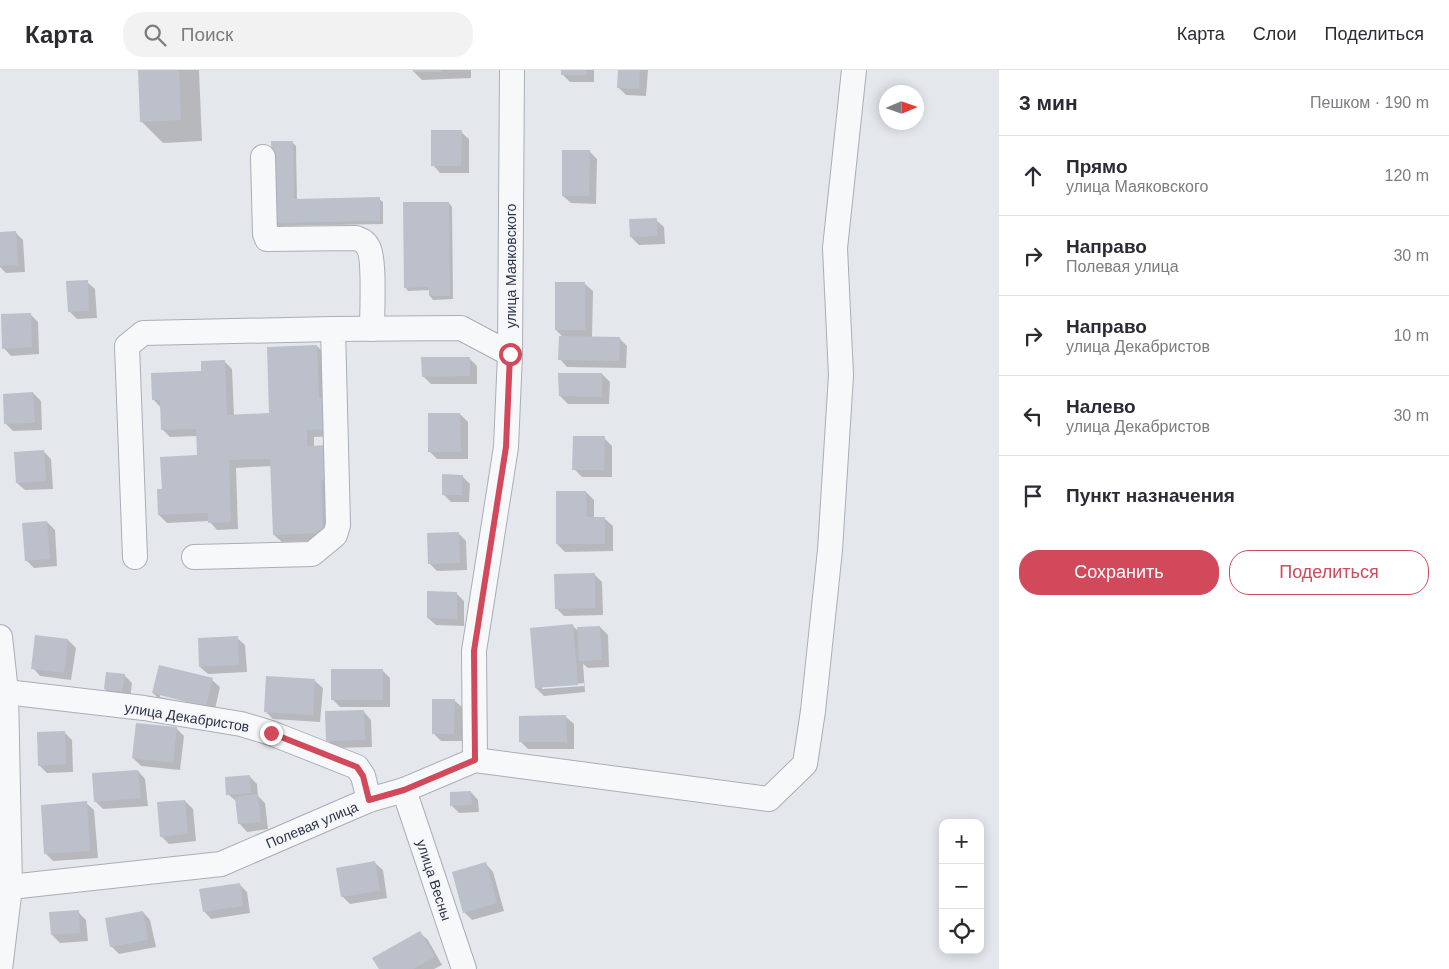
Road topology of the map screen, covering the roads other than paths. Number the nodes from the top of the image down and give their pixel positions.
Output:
1 (512, 70) edge
2 (854, 70) edge
3 (263, 156) dead end
4 (332, 329) junction
5 (372, 329) junction
6 (510, 354) junction
7 (135, 557) dead end
8 (194, 557) dead end
9 (0, 637) edge
10 (6, 692) junction
11 (475, 760) junction
12 (404, 790) junction
13 (369, 800) junction
14 (5, 888) edge
15 (0, 969) edge
16 (464, 969) edge

1 - 6 street, улица Маяковского
2 - 11 street
3 - 5 street
4 - 5 street
4 - 7 street
4 - 8 street
5 - 6 street
6 - 11 street, улица Маяковского
9 - 10 street
10 - 13 street, улица Декабристов
10 - 14 street
11 - 12 street, Полевая улица
12 - 13 street, Полевая улица
12 - 16 street, улица Весны
13 - 14 street, Полевая улица
14 - 15 street

